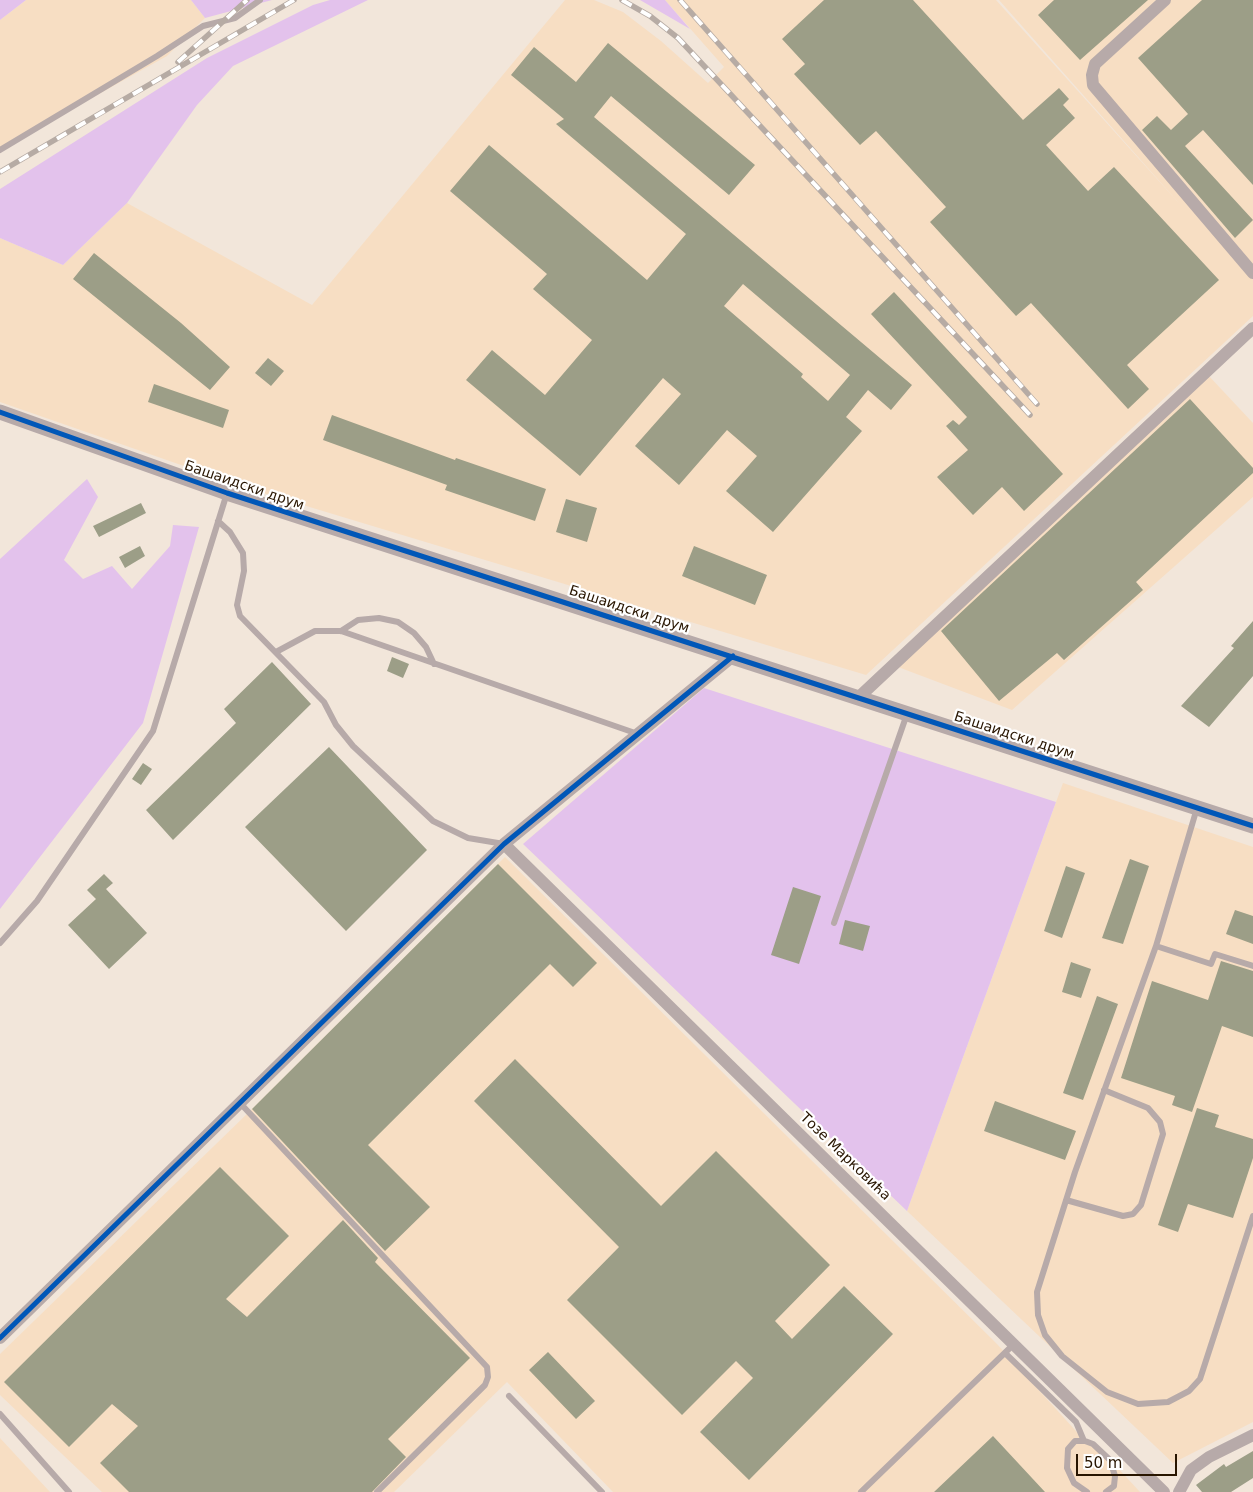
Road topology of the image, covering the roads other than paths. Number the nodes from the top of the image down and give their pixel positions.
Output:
1 (260, 0) edge
2 (1165, 0) edge
3 (0, 150) edge
4 (1253, 273) edge
5 (1253, 328) edge
6 (0, 412) edge
7 (227, 493) junction
8 (218, 521) junction
9 (341, 631) junction
10 (276, 652) junction
11 (733, 656) junction
12 (434, 664) junction
13 (858, 698) junction
14 (907, 714) junction
15 (638, 734) junction
16 (1198, 807) junction
17 (1253, 826) edge
18 (504, 844) junction
19 (834, 923) dead end
20 (0, 943) edge
21 (1156, 946) junction
22 (1253, 966) edge
23 (1104, 1090) junction
24 (240, 1103) junction
25 (1066, 1200) junction
26 (1253, 1216) edge
27 (0, 1338) edge
28 (1009, 1349) junction
29 (509, 1396) dead end
30 (0, 1414) edge
31 (1253, 1435) edge
32 (1084, 1441) junction
33 (69, 1492) edge
34 (377, 1492) edge
35 (602, 1492) edge
36 (861, 1492) edge
37 (1087, 1492) edge
38 (1106, 1492) edge
39 (1164, 1492) edge
40 (1179, 1492) edge

1 - 3 lane
2 - 4 street
5 - 13 street
6 - 7 street, Башаидски друм
7 - 8 lane
7 - 11 street, Башаидски друм
8 - 10 lane
8 - 20 lane
9 - 10 lane
9 - 12 lane
9 - 12 lane
10 - 18 lane
11 - 13 street, Башаидски друм
11 - 15 street
12 - 15 lane
13 - 14 street, Башаидски друм
14 - 16 street, Башаидски друм
14 - 19 lane
15 - 18 street
16 - 17 street, Башаидски друм
16 - 21 lane
18 - 24 street
18 - 28 street, Тозе Марковића
21 - 22 lane
21 - 23 lane
23 - 25 lane
23 - 25 lane
24 - 27 street
24 - 34 lane
25 - 26 lane
28 - 32 lane
28 - 36 lane
28 - 39 street, Тозе Марковића
29 - 35 lane
30 - 33 lane
31 - 40 street
32 - 37 lane
32 - 38 lane

